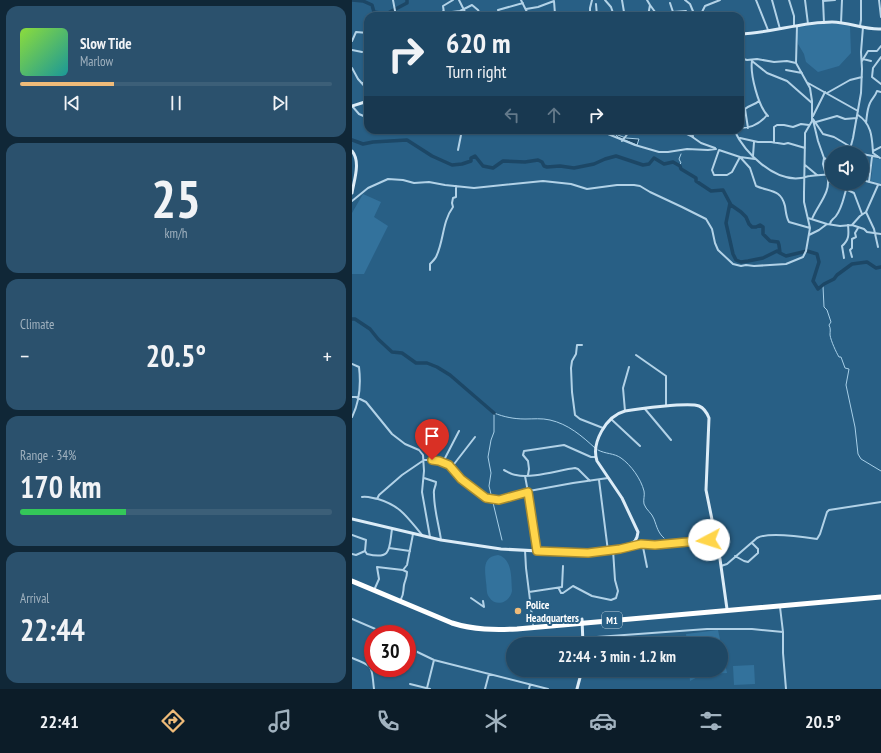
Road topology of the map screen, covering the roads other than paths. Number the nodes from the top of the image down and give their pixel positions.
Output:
1 (393, 0) edge
2 (453, 0) edge
3 (459, 0) edge
4 (521, 0) edge
5 (554, 0) edge
6 (592, 0) edge
7 (605, 0) edge
8 (622, 0) edge
9 (647, 0) edge
10 (685, 0) edge
11 (720, 0) edge
12 (756, 0) edge
13 (772, 0) edge
14 (789, 0) edge
15 (805, 0) edge
16 (835, 0) edge
17 (842, 0) edge
18 (861, 0) edge
19 (879, 0) edge
20 (823, 1) edge
21 (523, 3) junction
22 (670, 3) dead end
23 (596, 4) dead end
24 (650, 4) junction
25 (464, 9) junction
26 (526, 9) junction
27 (443, 11) edge
28 (394, 12) edge
29 (454, 12) edge
30 (465, 12) edge
31 (479, 12) dead end
32 (499, 12) edge
33 (527, 12) edge
34 (555, 12) edge
35 (590, 12) edge
36 (597, 12) edge
37 (613, 12) edge
38 (624, 12) edge
39 (649, 12) edge
40 (656, 12) edge
41 (673, 12) joint
42 (686, 12) edge
43 (694, 12) edge
44 (702, 12) edge
45 (881, 16) edge
46 (824, 23) junction
47 (841, 23) junction
48 (808, 24) junction
49 (795, 26) junction
50 (861, 27) junction
51 (780, 29) junction
52 (881, 29) edge
53 (768, 31) junction
54 (364, 33) edge
55 (744, 34) edge
56 (352, 41) edge
57 (881, 46) edge
58 (352, 50) edge
59 (362, 52) dead end
60 (881, 57) edge
61 (744, 60) edge
62 (752, 60) junction
63 (862, 60) junction
64 (871, 61) dead end
65 (796, 63) junction
66 (352, 68) edge
67 (786, 70) dead end
68 (802, 73) junction
69 (862, 77) junction
70 (806, 82) junction
71 (363, 84) edge
72 (881, 84) edge
73 (826, 92) junction
74 (881, 92) edge
75 (759, 101) junction
76 (364, 102) edge
77 (812, 103) junction
78 (352, 106) edge
79 (858, 111) junction
80 (364, 116) edge
81 (857, 116) junction
82 (812, 118) junction
83 (816, 122) junction
84 (866, 123) junction
85 (809, 126) junction
86 (744, 128) edge
87 (748, 128) junction
88 (461, 134) edge
89 (608, 134) edge
90 (626, 134) edge
91 (687, 134) edge
92 (693, 134) edge
93 (736, 134) edge
94 (693, 137) junction
95 (739, 138) junction
96 (622, 140) junction
97 (754, 142) junction
98 (774, 143) junction
99 (848, 146) edge
100 (851, 146) edge
101 (881, 147) edge
102 (805, 148) junction
103 (716, 149) junction
104 (458, 150) dead end
105 (719, 150) junction
106 (352, 151) edge
107 (873, 151) junction
108 (869, 156) edge
109 (740, 157) junction
110 (872, 157) junction
111 (754, 158) junction
112 (824, 158) joint
113 (880, 158) edge
114 (805, 165) junction
115 (825, 171) edge
116 (818, 175) junction
117 (825, 175) edge
118 (804, 177) junction
119 (869, 182) joint
120 (880, 185) edge
121 (456, 186) junction
122 (827, 190) edge
123 (846, 190) joint
124 (352, 193) edge
125 (352, 201) edge
126 (866, 212) junction
127 (862, 214) junction
128 (808, 218) junction
129 (812, 219) junction
130 (827, 224) junction
131 (830, 224) junction
132 (848, 225) junction
133 (852, 225) junction
134 (810, 228) junction
135 (858, 228) junction
136 (874, 233) junction
137 (881, 234) edge
138 (809, 235) junction
139 (878, 247) dead end
140 (852, 257) dead end
141 (844, 258) dead end
142 (430, 270) dead end
143 (582, 345) dead end
144 (636, 355) dead end
145 (352, 364) edge
146 (629, 367) dead end
147 (352, 397) edge
148 (359, 399) junction
149 (666, 406) junction
150 (645, 409) junction
151 (625, 411) junction
152 (352, 417) edge
153 (610, 418) junction
154 (603, 428) junction
155 (459, 431) dead end
156 (475, 437) dead end
157 (671, 440) dead end
158 (640, 446) dead end
159 (596, 457) junction
160 (424, 460) junction
161 (443, 462) junction
162 (451, 468) junction
163 (504, 470) dead end
164 (526, 475) junction
165 (424, 478) junction
166 (608, 478) junction
167 (598, 480) junction
168 (590, 481) junction
169 (528, 492) junction
170 (362, 497) dead end
171 (377, 499) junction
172 (881, 502) edge
173 (352, 519) edge
174 (392, 529) junction
175 (413, 534) junction
176 (352, 535) edge
177 (423, 536) junction
178 (430, 538) junction
179 (441, 540) junction
180 (717, 540) junction
181 (635, 541) junction
182 (752, 543) junction
183 (641, 544) junction
184 (628, 547) junction
185 (389, 548) junction
186 (525, 550) junction
187 (613, 550) junction
188 (365, 551) junction
189 (410, 551) junction
190 (537, 551) junction
191 (608, 551) junction
192 (352, 554) edge
193 (735, 556) junction
194 (563, 566) dead end
195 (721, 566) junction
196 (647, 567) dead end
197 (403, 570) junction
198 (352, 580) edge
199 (375, 588) junction
200 (559, 588) junction
201 (529, 592) junction
202 (881, 596) edge
203 (471, 598) dead end
204 (401, 599) junction
205 (483, 601) dead end
206 (779, 606) junction
207 (727, 608) junction
208 (352, 619) edge
209 (582, 621) junction
210 (533, 624) junction
211 (366, 625) edge
212 (783, 632) junction
213 (583, 637) edge
214 (597, 637) edge
215 (416, 651) edge
216 (352, 658) edge
217 (434, 660) junction
218 (488, 674) junction
219 (580, 677) edge
220 (410, 684) dead end
221 (530, 685) junction
222 (374, 689) edge
223 (429, 689) edge
224 (485, 689) edge
225 (529, 689) edge
226 (548, 689) edge
227 (577, 689) edge
228 (786, 689) edge

1 - 28 street
2 - 27 street
3 - 25 street
4 - 21 street
5 - 26 street
5 - 34 street
6 - 35 street
7 - 37 street
8 - 38 street
9 - 24 street
10 - 43 street
11 - 44 street
12 - 53 street
13 - 51 street
14 - 49 street
15 - 48 street
16 - 20 street
17 - 47 street
18 - 50 street
19 - 45 street
20 - 46 street
21 - 26 street
21 - 32 street
22 - 41 street
23 - 36 street
24 - 39 street
24 - 40 street
25 - 29 street
25 - 30 street
25 - 31 street
26 - 33 street
41 - 42 street
46 - 47 street
46 - 48 street
47 - 50 street
48 - 49 street
49 - 51 street
49 - 65 street
50 - 52 street
50 - 63 street
51 - 53 street
53 - 55 street
54 - 56 street
57 - 63 street
58 - 59 street
60 - 72 street
61 - 62 street
62 - 65 street
62 - 75 street
62 - 77 street
63 - 64 street
63 - 69 street
65 - 68 street
66 - 71 street
67 - 68 street
68 - 70 street
69 - 73 street
69 - 79 street
70 - 73 street
70 - 77 street
73 - 79 street
73 - 82 street
74 - 84 street
75 - 87 street
75 - 87 street
76 - 78 street
77 - 82 street
78 - 80 street
79 - 81 street
81 - 83 street
81 - 84 street
81 - 100 street
82 - 83 street
82 - 85 street
82 - 112 street
83 - 99 street
84 - 107 street
85 - 98 street
85 - 102 street
86 - 87 street
88 - 104 street
89 - 96 street
90 - 96 street
91 - 94 street
92 - 94 street
93 - 95 street
94 - 103 street
95 - 97 street
95 - 111 street
96 - 103 street
97 - 98 street
97 - 111 street
98 - 102 street
101 - 107 street
102 - 114 street
103 - 105 street
105 - 109 street
105 - 109 street
106 - 124 street
107 - 113 street
108 - 110 street
109 - 111 street
109 - 134 street
110 - 113 street
110 - 119 street
111 - 118 street
112 - 115 street
114 - 116 street
114 - 118 street
116 - 117 street
116 - 118 street
118 - 128 street
119 - 120 street
120 - 126 street
121 - 125 street
121 - 138 street
121 - 142 street
122 - 129 street
123 - 127 street
123 - 131 street
126 - 127 street
126 - 136 street
127 - 133 street
128 - 129 street
128 - 134 street
129 - 130 street
130 - 131 street
130 - 138 street
131 - 132 street
132 - 133 street
132 - 141 street
133 - 135 street
134 - 138 street
135 - 136 street
135 - 140 street
136 - 137 street
136 - 139 street
143 - 154 street
144 - 149 street
145 - 148 street
146 - 151 street
147 - 148 street
148 - 152 street
148 - 160 street
149 - 150 street
149 - 180 street
150 - 151 street
150 - 157 street
151 - 153 street
153 - 154 street
153 - 158 street
154 - 159 street
155 - 161 street
156 - 162 street
159 - 164 street
159 - 166 street
160 - 161 street
160 - 165 street
160 - 171 street
161 - 162 street
162 - 169 street
163 - 164 street
164 - 168 street
164 - 169 street
165 - 178 street
165 - 179 street
166 - 167 street
166 - 181 street
167 - 168 street
167 - 191 street
168 - 169 street
169 - 190 street
170 - 171 street
171 - 177 street
172 - 182 street
173 - 174 street
174 - 175 street
174 - 185 street
175 - 177 street
175 - 189 street
176 - 188 street
177 - 178 street
178 - 179 street
179 - 186 street
180 - 183 street
180 - 195 street
181 - 183 street
181 - 184 street
182 - 193 street
182 - 193 street
183 - 184 street
183 - 196 street
184 - 187 street
185 - 188 street
185 - 189 street
186 - 190 street
186 - 201 street
187 - 191 street
187 - 200 street
188 - 192 street
189 - 197 street
190 - 191 street
193 - 195 street
194 - 200 street
195 - 207 street
197 - 199 street
197 - 204 street
198 - 199 highway, M1
198 - 209 highway, M1
199 - 204 highway, M1
200 - 201 street
201 - 210 street
202 - 206 highway, M1
202 - 207 highway, M1
203 - 205 street
204 - 210 highway, M1
206 - 209 highway, M1
206 - 212 street
207 - 209 highway, M1
208 - 211 street
209 - 210 highway, M1
209 - 213 street
212 - 214 street
212 - 228 street
215 - 217 street
216 - 222 street
217 - 218 street
217 - 223 street
218 - 221 street
218 - 224 street
219 - 227 street
220 - 223 street
221 - 225 street
221 - 226 street

